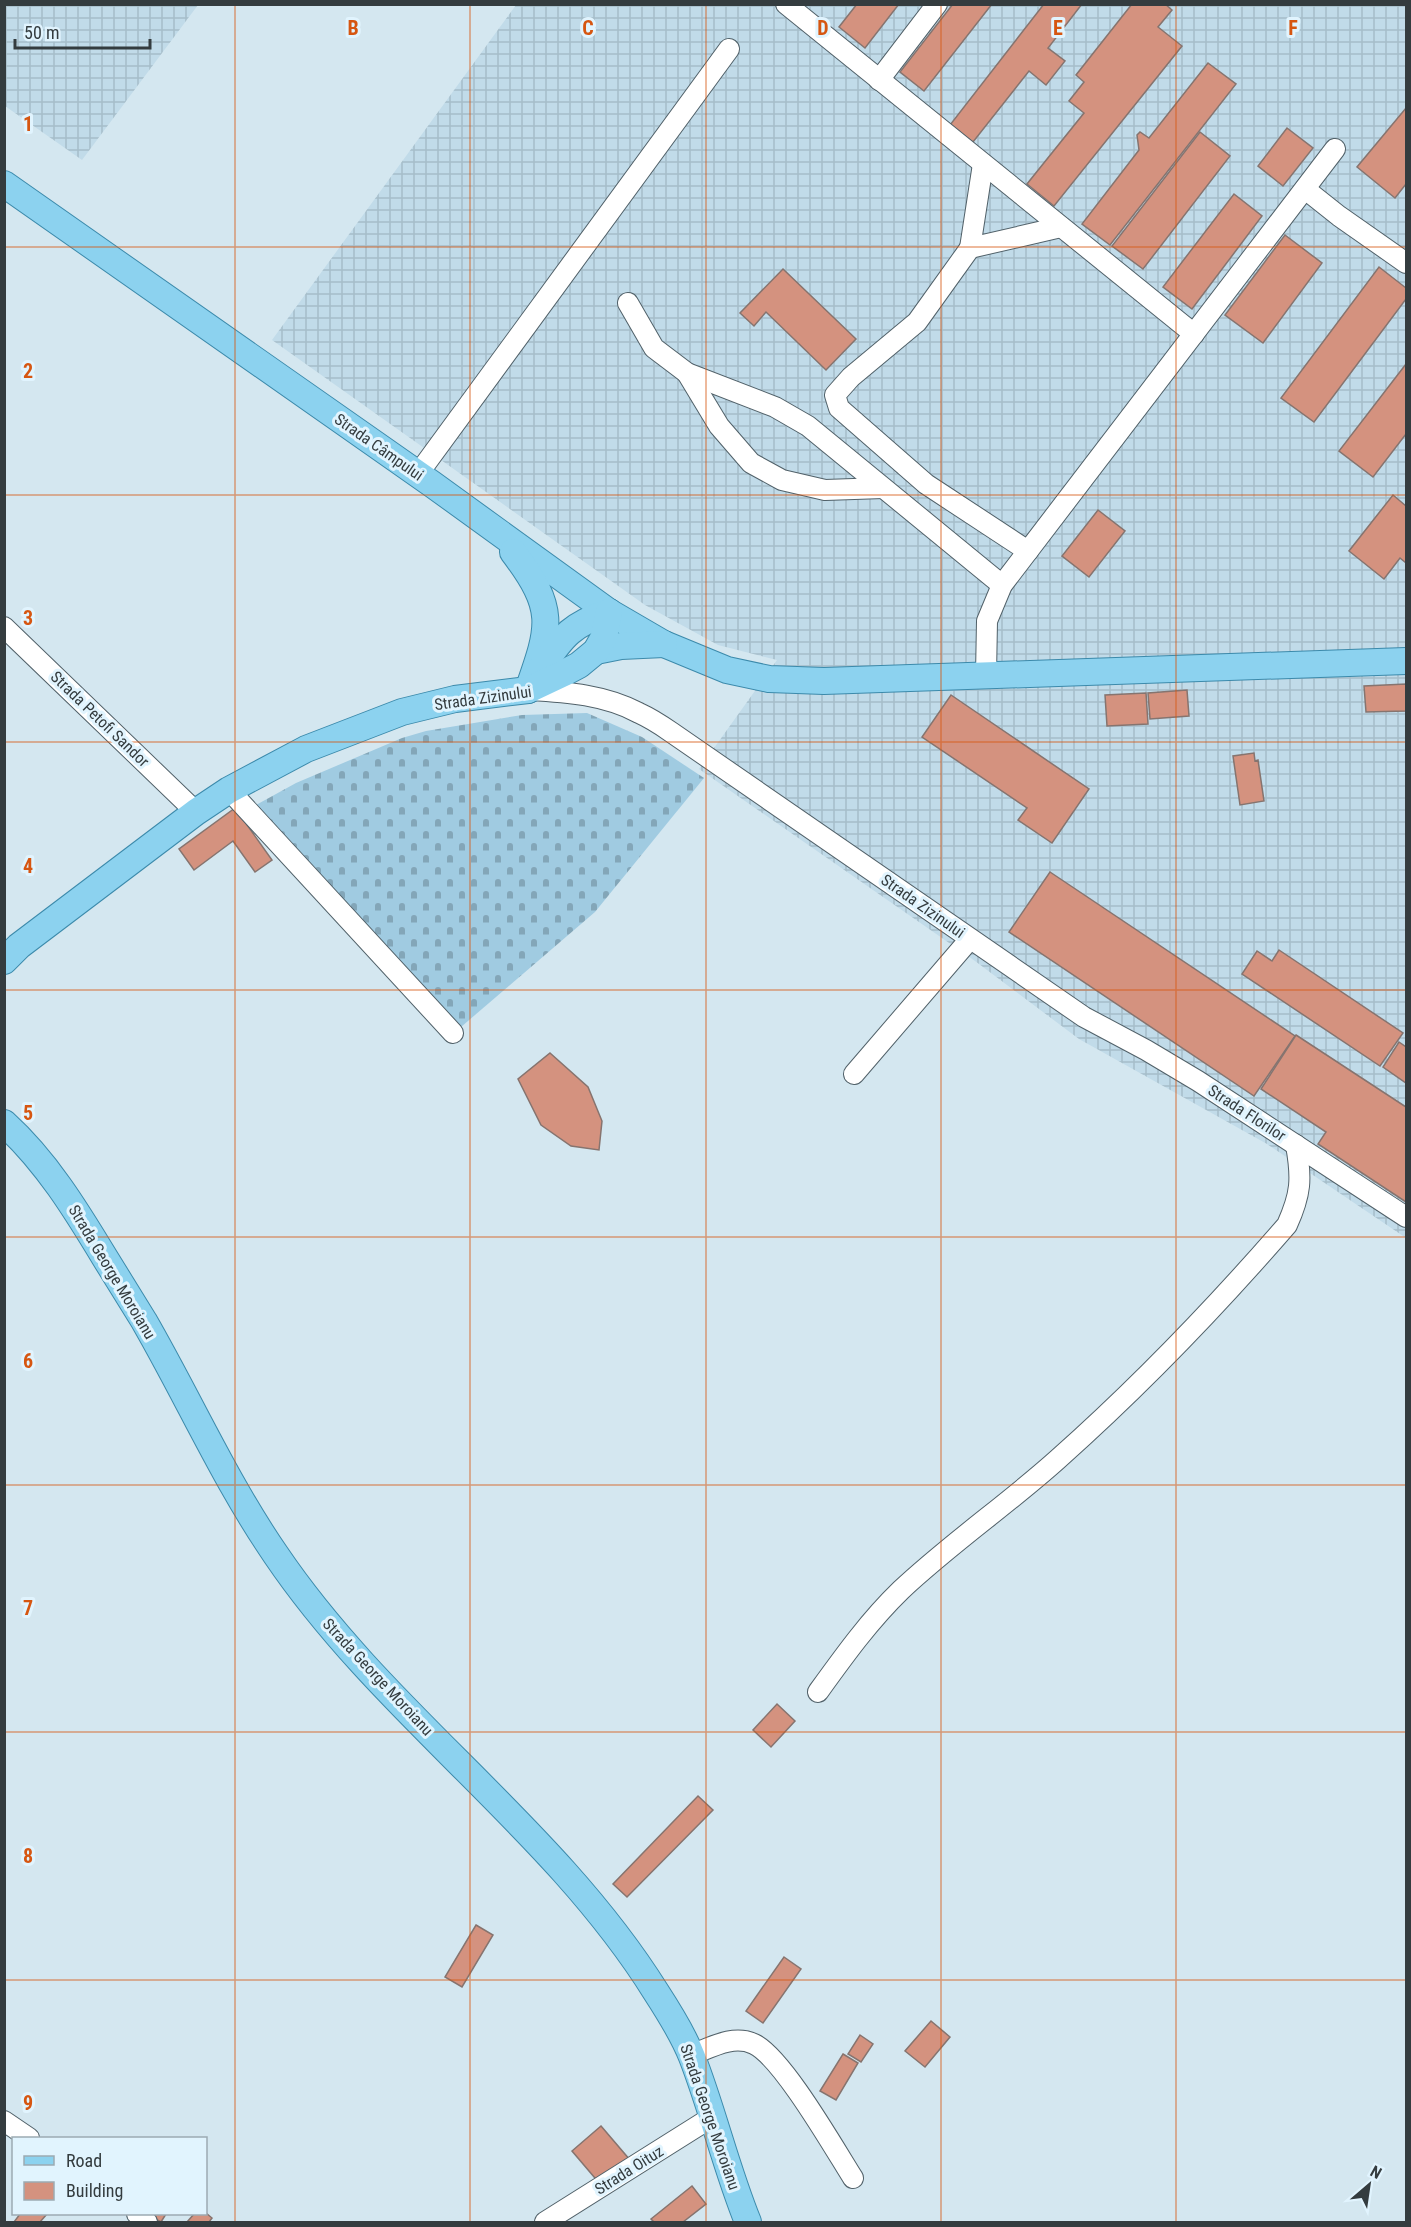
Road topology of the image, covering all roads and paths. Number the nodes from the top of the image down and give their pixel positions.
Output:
1 (786, 4) edge
2 (937, 4) edge
3 (729, 50) dead end
4 (879, 80) junction
5 (1335, 149) dead end
6 (983, 164) junction
7 (4, 184) edge
8 (1305, 189) junction
9 (1061, 227) junction
10 (970, 248) junction
11 (1407, 263) edge
12 (628, 303) dead end
13 (1194, 334) junction
14 (687, 373) junction
15 (418, 474) junction
16 (884, 488) junction
17 (499, 532) junction
18 (1028, 551) junction
19 (1002, 585) junction
20 (609, 612) junction
21 (4, 627) edge
22 (664, 644) junction
23 (596, 651) junction
24 (1407, 661) edge
25 (986, 675) junction
26 (528, 690) junction
27 (229, 790) junction
28 (196, 812) junction
29 (970, 939) junction
30 (4, 961) edge
31 (1084, 1017) joint
32 (453, 1033) dead end
33 (854, 1074) dead end
34 (4, 1123) edge
35 (1296, 1145) junction
36 (1407, 1217) edge
37 (818, 1692) dead end
38 (691, 2055) junction
39 (712, 2117) junction
40 (4, 2121) edge
41 (26, 2137) edge
42 (853, 2178) dead end
43 (545, 2223) edge
44 (748, 2223) edge

1 - 4 street
2 - 4 street
3 - 15 street
4 - 6 street
5 - 8 street
6 - 9 street
6 - 10 street
7 - 15 main road, Strada Câmpului
8 - 11 street
8 - 13 street
9 - 10 street
9 - 13 street
10 - 18 street
12 - 14 street
13 - 18 street
14 - 16 street
14 - 16 street
15 - 17 main road, Strada Câmpului
16 - 19 street
17 - 20 main road, Strada Câmpului
17 - 26 main road
18 - 19 street
19 - 25 street
20 - 22 main road, Strada Câmpului
20 - 23 main road
20 - 26 main road
21 - 28 street, Strada Petofi Sandor
22 - 23 main road
22 - 25 main road, Strada Câmpului
23 - 26 main road
24 - 25 main road, Strada Câmpului
26 - 27 main road, Strada Zizinului
26 - 29 street, Strada Zizinului
27 - 28 main road, Strada Zizinului
27 - 32 street
28 - 30 main road, Strada Zizinului
29 - 31 street, Strada Zizinului
29 - 33 street
31 - 35 street, Strada Florilor
34 - 38 main road, Strada George Moroianu
35 - 36 street, Strada Florilor
35 - 37 street
38 - 39 main road, Strada George Moroianu
38 - 42 street
39 - 43 street, Strada Oituz
39 - 44 main road, Strada George Moroianu
40 - 41 street

